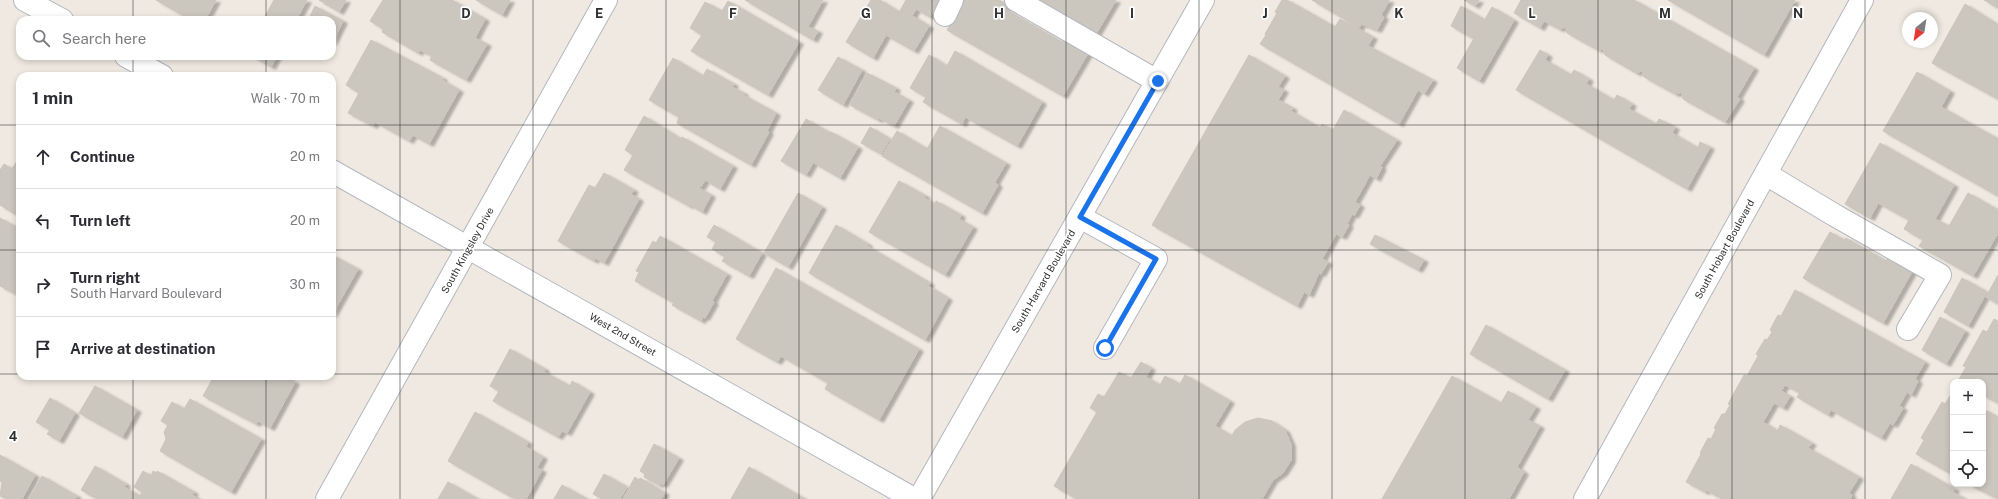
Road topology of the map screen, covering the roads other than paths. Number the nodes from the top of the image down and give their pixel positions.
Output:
1 (26, 0) edge
2 (606, 0) edge
3 (1016, 0) edge
4 (1204, 0) edge
5 (1862, 0) edge
6 (55, 16) edge
7 (133, 60) edge
8 (155, 72) edge
9 (1158, 81) junction
10 (336, 173) edge
11 (1766, 174) junction
12 (1080, 217) junction
13 (469, 247) junction
14 (1908, 329) dead end
15 (1105, 348) dead end
16 (327, 499) edge
17 (914, 499) edge
18 (919, 499) edge
19 (1585, 499) edge

1 - 6 street
2 - 13 street, South Kingsley Drive
3 - 9 street
4 - 9 street, South Harvard Boulevard
5 - 11 street, South Hobart Boulevard
7 - 8 street
9 - 12 street, South Harvard Boulevard
10 - 13 street, West 2nd Street
11 - 14 street
11 - 19 street, South Hobart Boulevard
12 - 15 street
12 - 18 street, South Harvard Boulevard
13 - 16 street, South Kingsley Drive
13 - 17 street, West 2nd Street

